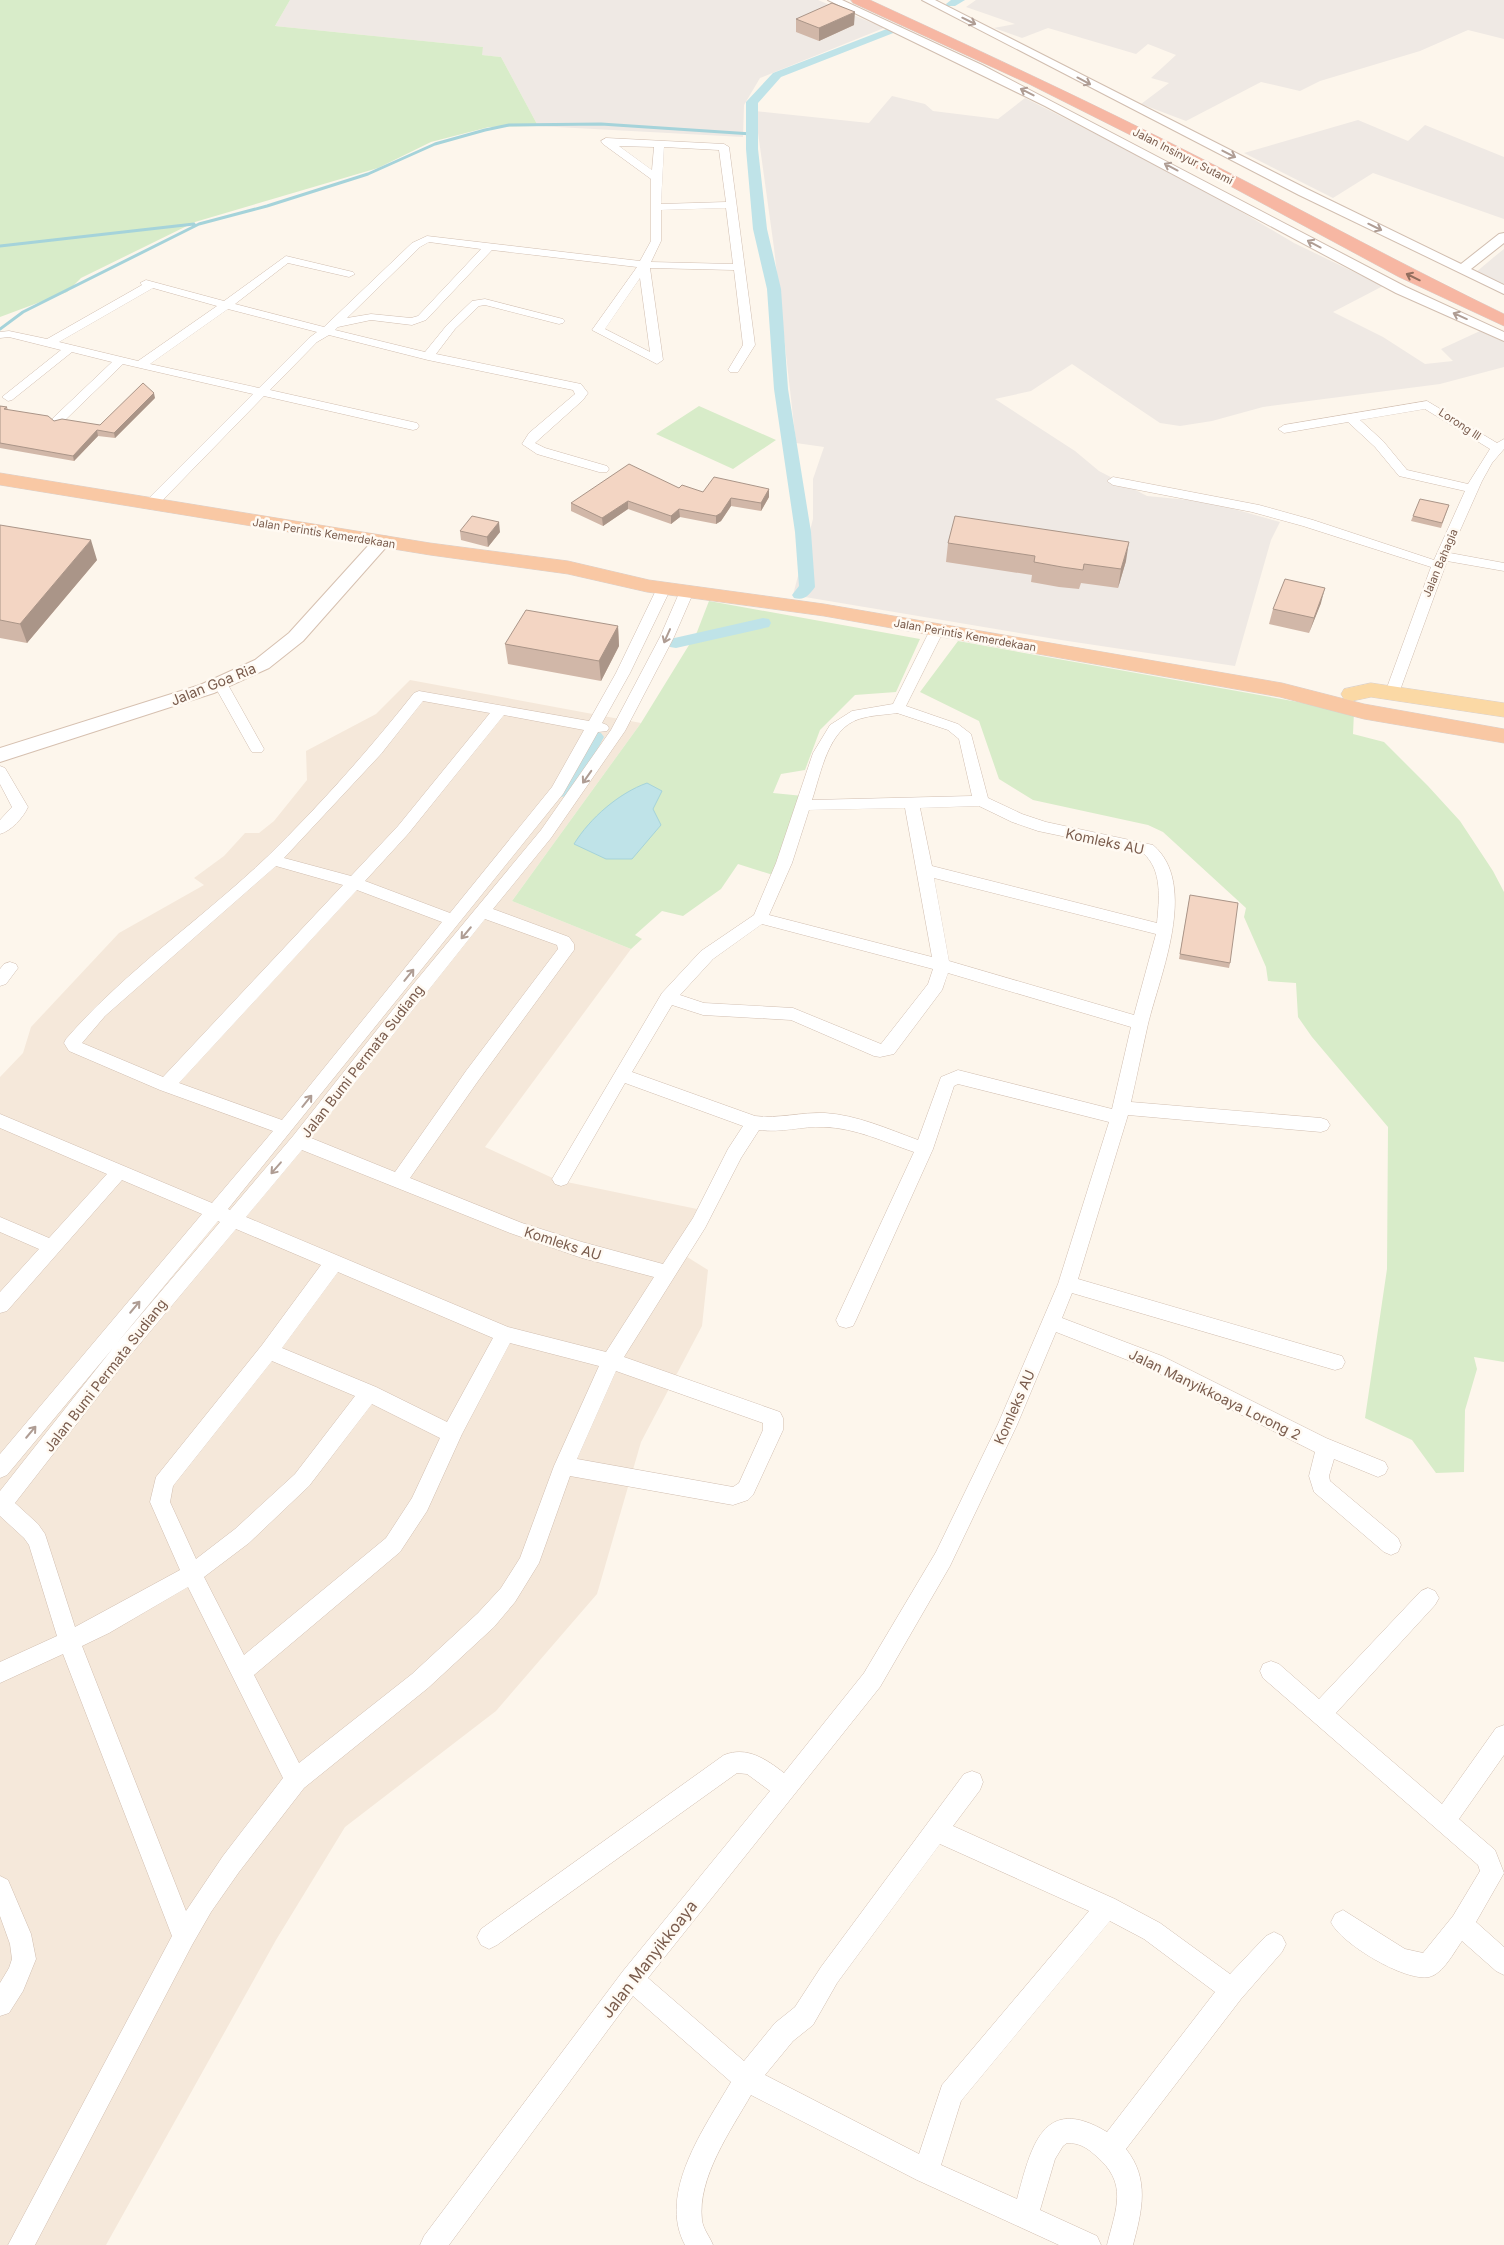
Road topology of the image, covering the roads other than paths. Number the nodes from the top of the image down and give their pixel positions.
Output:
1 (833, 0) edge
2 (858, 0) edge
3 (890, 0) edge
4 (927, 0) edge
5 (659, 144) junction
6 (656, 178) junction
7 (730, 205) junction
8 (656, 207) junction
9 (1504, 237) edge
10 (490, 246) junction
11 (644, 265) junction
12 (739, 267) junction
13 (1462, 269) junction
14 (349, 274) dead end
15 (1504, 290) edge
16 (1504, 303) edge
17 (226, 305) junction
18 (559, 320) dead end
19 (1504, 321) edge
20 (328, 329) junction
21 (0, 335) edge
22 (1504, 336) edge
23 (48, 343) junction
24 (70, 348) junction
25 (428, 356) junction
26 (122, 360) junction
27 (140, 365) junction
28 (734, 370) dead end
29 (261, 391) junction
30 (8, 397) dead end
31 (1351, 418) junction
32 (57, 421) edge
33 (412, 426) dead end
34 (1284, 429) dead end
35 (1500, 445) edge
36 (603, 469) dead end
37 (0, 479) edge
38 (1113, 481) dead end
39 (1473, 489) junction
40 (0, 492) edge
41 (150, 505) junction
42 (378, 547) junction
43 (1440, 561) junction
44 (1504, 568) edge
45 (656, 587) junction
46 (687, 591) junction
47 (934, 638) junction
48 (220, 684) junction
49 (1392, 693) junction
50 (1351, 701) junction
51 (898, 708) junction
52 (501, 709) junction
53 (1504, 710) edge
54 (1504, 719) edge
55 (593, 727) junction
56 (618, 731) junction
57 (1504, 736) edge
58 (1504, 743) edge
59 (257, 749) dead end
60 (0, 755) edge
61 (0, 771) edge
62 (982, 801) junction
63 (912, 803) junction
64 (802, 805) junction
65 (0, 829) edge
66 (273, 860) junction
67 (924, 870) junction
68 (355, 883) junction
69 (484, 912) junction
70 (760, 918) junction
71 (454, 920) junction
72 (1165, 931) junction
73 (942, 965) junction
74 (668, 997) junction
75 (1140, 1023) junction
76 (621, 1075) junction
77 (166, 1085) junction
78 (1120, 1113) junction
79 (0, 1121) edge
80 (754, 1123) junction
81 (1321, 1125) dead end
82 (285, 1128) junction
83 (299, 1141) junction
84 (924, 1149) junction
85 (120, 1171) junction
86 (562, 1179) dead end
87 (399, 1180) junction
88 (224, 1215) junction
89 (0, 1224) edge
90 (52, 1246) junction
91 (334, 1262) junction
92 (668, 1273) junction
93 (1067, 1284) junction
94 (0, 1305) edge
95 (846, 1320) dead end
96 (1052, 1322) junction
97 (504, 1334) junction
98 (269, 1351) junction
99 (611, 1361) junction
100 (1335, 1362) dead end
101 (369, 1392) junction
102 (452, 1434) junction
103 (1327, 1446) junction
104 (564, 1466) junction
105 (1378, 1468) dead end
106 (0, 1469) edge
107 (1, 1505) edge
108 (1391, 1545) dead end
109 (192, 1574) junction
110 (1428, 1598) dead end
111 (69, 1641) junction
112 (242, 1671) junction
113 (1271, 1671) dead end
114 (0, 1673) edge
115 (872, 1680) joint
116 (1320, 1714) junction
117 (1504, 1736) edge
118 (296, 1780) junction
119 (972, 1782) dead end
120 (786, 1789) junction
121 (1444, 1821) junction
122 (937, 1831) junction
123 (0, 1888) edge
124 (1106, 1907) junction
125 (1343, 1922) dead end
126 (1461, 1924) junction
127 (184, 1937) junction
128 (489, 1937) dead end
129 (1274, 1944) dead end
130 (1504, 1963) edge
131 (631, 1979) junction
132 (1232, 1990) junction
133 (0, 2004) edge
134 (746, 2080) junction
135 (1110, 2149) junction
136 (926, 2171) junction
137 (1024, 2217) junction
138 (21, 2245) edge
139 (433, 2245) edge
140 (700, 2245) edge
141 (1088, 2245) edge
142 (1120, 2245) edge

22 -> 1 street
19 -> 2 highway, Jalan Insinyur Sutami
3 - 16 highway, Jalan Insinyur Sutami
4 -> 13 street
5 - 6 street
5 - 6 street
5 - 7 street
6 - 8 street
7 - 8 street
7 - 12 street
8 - 11 street
9 - 13 street
10 - 11 street
10 - 20 street
10 - 20 street
11 - 11 street
11 - 12 street
12 - 28 street
13 - 15 street
14 - 17 street
17 - 20 street
17 - 23 street
17 - 27 street
18 - 25 street
20 - 25 street
20 - 29 street
21 - 23 street
23 - 24 street
24 - 26 street
24 - 30 street
25 - 36 street
26 - 27 street
26 - 32 street
27 - 29 street
29 - 33 street
29 - 41 street
31 - 34 street
31 - 35 street, Lorong lll
31 - 39 street
35 - 39 street, Jalan Bahagia
37 - 41 highway, Jalan Perintis Kemerdekaan
38 - 43 street
39 - 43 street, Jalan Bahagia
40 - 42 highway, Jalan Perintis Kemerdekaan
41 - 42 highway, Jalan Perintis Kemerdekaan
42 - 45 highway, Jalan Perintis Kemerdekaan
42 - 48 main road, Jalan Goa Ria
43 - 44 street
43 - 49 street, Jalan Bahagia
45 - 46 highway, Jalan Perintis Kemerdekaan
45 - 55 street, Jalan Bumi Permata Sudiang
46 - 47 highway, Jalan Perintis Kemerdekaan
46 -> 56 street, Jalan Bumi Permata Sudiang
47 - 50 highway, Jalan Perintis Kemerdekaan
47 - 51 street
48 - 59 street
48 - 60 main road, Jalan Goa Ria
49 - 50 main road, Jalan Perintis Kemerdekaan
49 - 53 main road, Jalan Perintis Kemerdekaan
50 - 54 highway, Jalan Perintis Kemerdekaan
50 - 57 highway, Jalan Perintis Kemerdekaan
50 - 58 main road, Jalan Perintis Kemerdekaan
51 - 62 street
51 - 64 street
52 - 55 street
52 - 66 street
52 - 68 street
55 - 56 street
55 - 71 street, Jalan Bumi Permata Sudiang
56 -> 69 street, Jalan Bumi Permata Sudiang
61 - 65 street
62 - 63 street, Komleks AU
62 - 72 street, Komleks AU
63 - 64 street, Komleks AU
63 - 67 street
64 - 70 street
66 - 68 street
66 - 77 street
67 - 72 street
67 - 73 street
68 - 71 street
68 - 77 street
69 -> 83 street, Jalan Bumi Permata Sudiang
69 - 87 street
70 - 73 street
70 - 74 street
82 -> 71 street, Jalan Bumi Permata Sudiang
72 - 75 street, Komleks AU
73 - 74 street
73 - 75 street
74 - 76 street
75 - 78 street, Komleks AU
76 - 80 street
76 - 86 street
77 - 82 street
78 - 81 street
78 - 84 street
78 - 93 street, Komleks AU
79 - 85 street
80 - 84 street
80 - 92 street
82 - 88 street, Jalan Bumi Permata Sudiang
83 - 87 street, Komleks AU
83 -> 88 street, Jalan Bumi Permata Sudiang
84 - 95 street
85 - 88 street
85 - 90 street
87 - 92 street, Komleks AU
88 - 91 street
106 -> 88 street, Jalan Bumi Permata Sudiang
88 - 107 street, Jalan Bumi Permata Sudiang
89 - 90 street
90 - 94 street
91 - 97 street
91 - 98 street
92 - 99 street
93 - 96 street, Komleks AU
93 - 100 street
96 - 103 street, Jalan Manyikkoaya Lorong 2
96 - 115 street, Komleks AU
97 - 99 street
97 - 102 street
98 - 101 street
98 - 109 street
99 - 104 street
99 - 104 street
101 - 102 street
101 - 109 street
102 - 112 street
103 - 105 street, Jalan Manyikkoaya Lorong 2
103 - 108 street
104 - 118 street
107 - 111 street
109 - 111 street
109 - 112 street
110 - 116 street
111 - 114 street
111 - 127 street
112 - 118 street
113 - 116 street
115 - 120 street, Jalan Manyikkoaya
116 - 121 street
117 - 121 street
118 - 127 street
119 - 122 street
120 - 128 street
120 - 131 street, Jalan Manyikkoaya
121 - 126 street
122 - 124 street
122 - 134 street
123 - 133 street
124 - 132 street
124 - 136 street
125 - 126 street
126 - 130 street
127 - 138 street
129 - 132 street
131 - 134 street
131 - 139 street, Jalan Manyikkoaya
132 - 135 street
134 - 136 street
134 - 140 street
135 - 137 street
135 - 142 street
136 - 137 street
137 - 141 street

